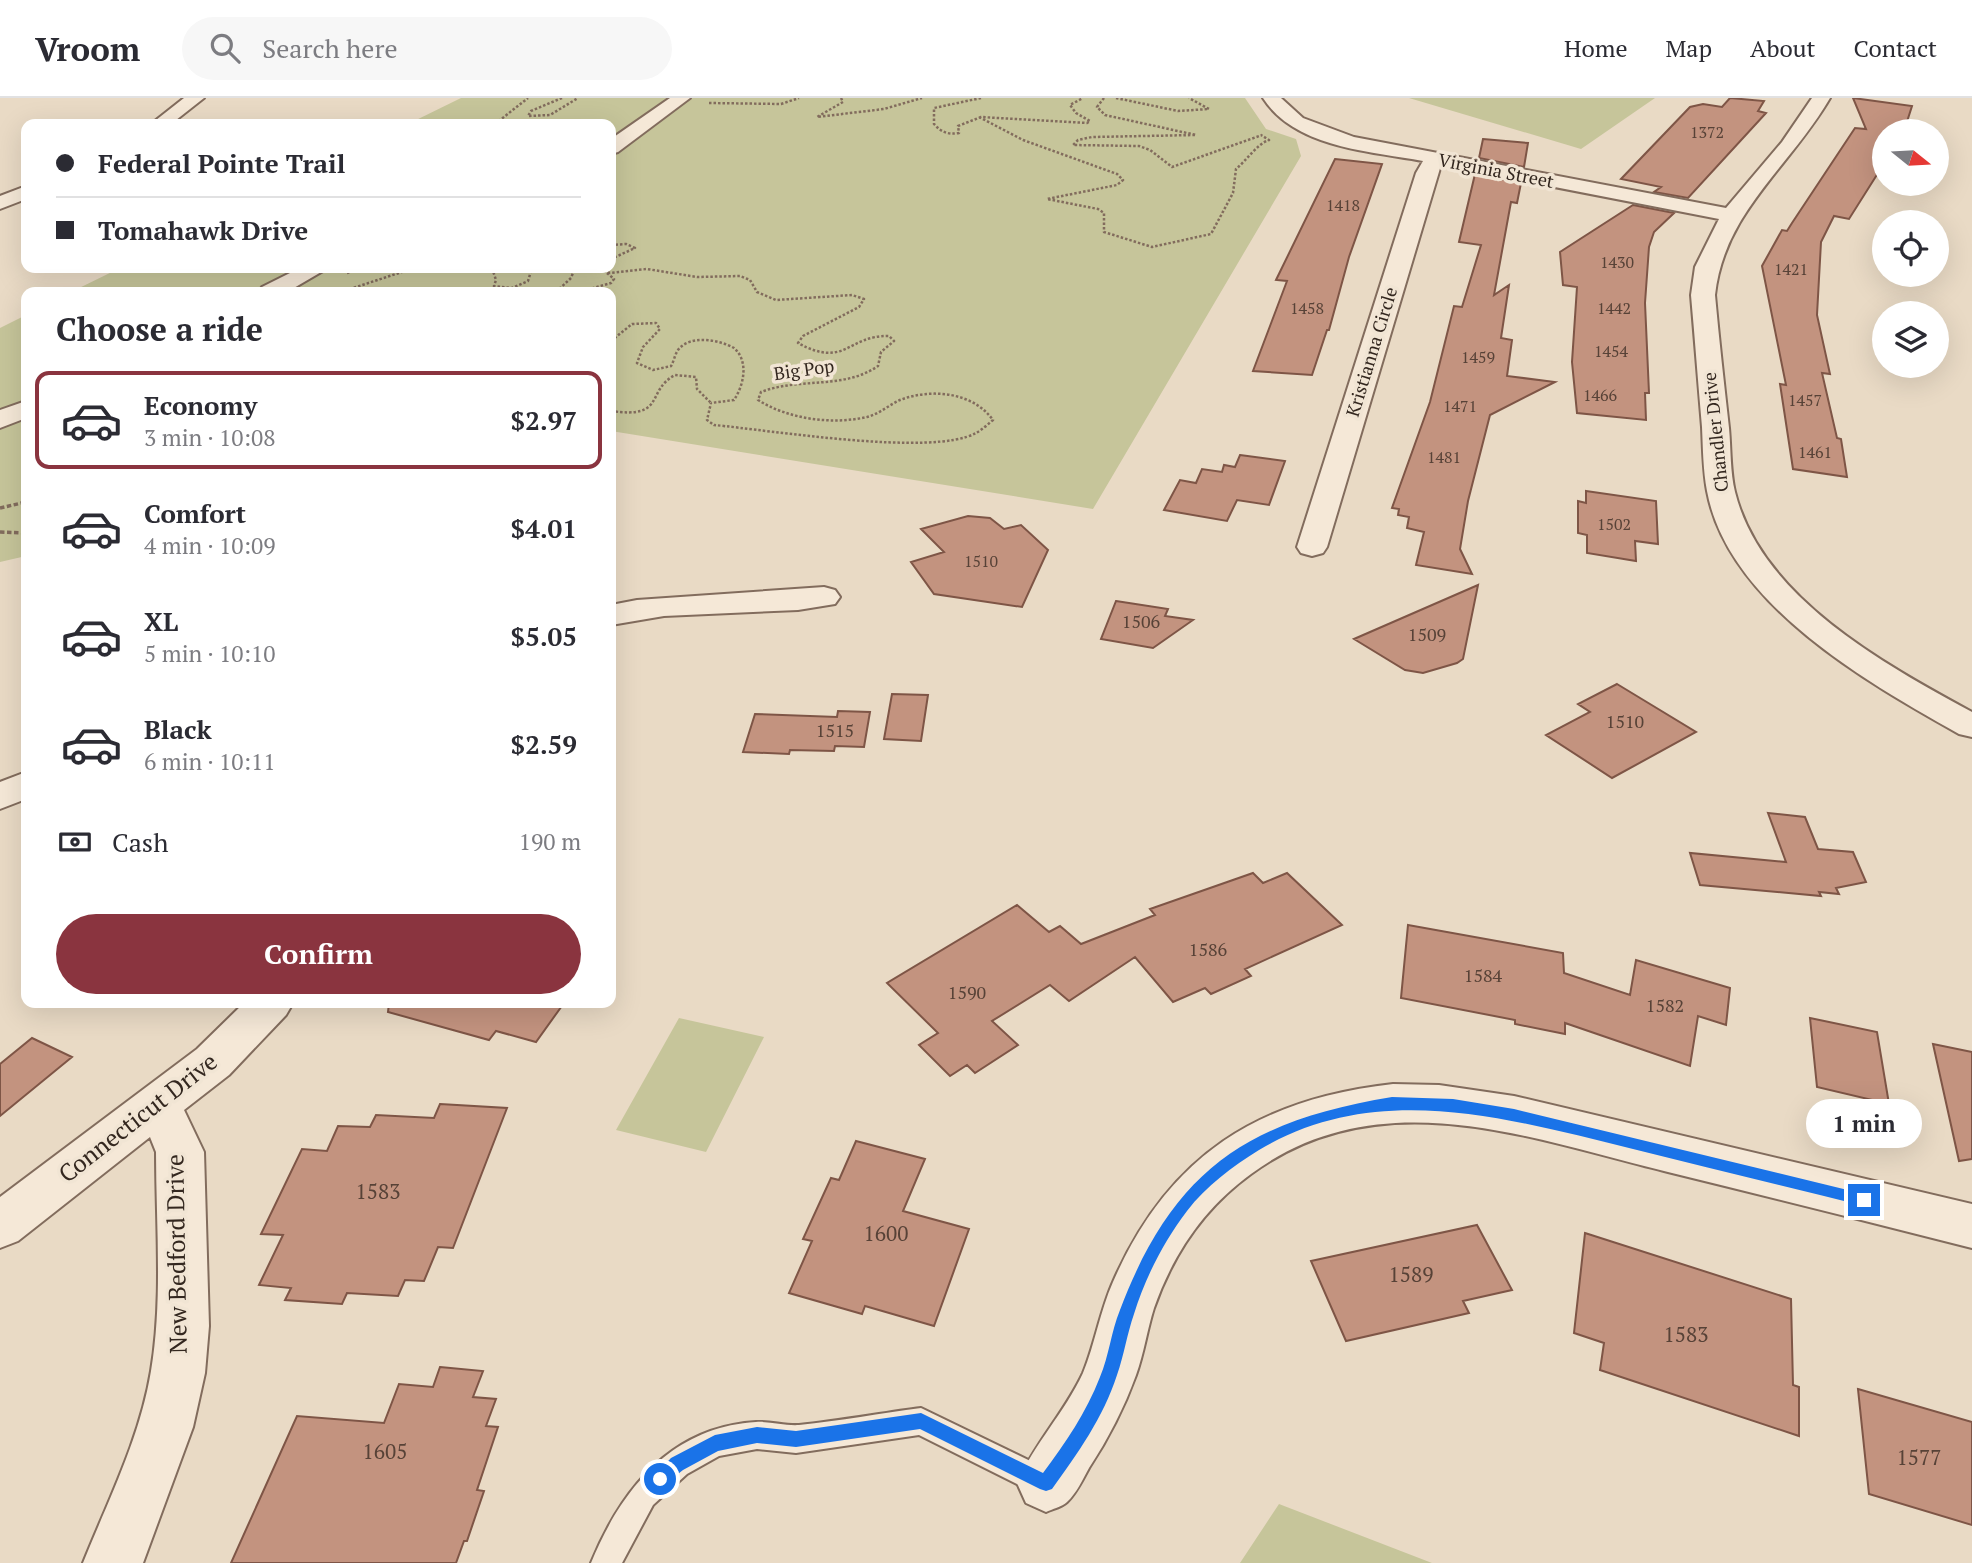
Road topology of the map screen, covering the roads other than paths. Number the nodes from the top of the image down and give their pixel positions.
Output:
1 (195, 98) edge
2 (681, 98) edge
3 (1272, 98) edge
4 (1821, 98) edge
5 (167, 119) edge
6 (616, 144) edge
7 (1434, 160) junction
8 (21, 194) edge
9 (0, 203) edge
10 (1733, 216) junction
11 (307, 273) edge
12 (280, 287) edge
13 (21, 411) edge
14 (0, 420) edge
15 (1312, 547) dead end
16 (824, 597) dead end
17 (616, 614) edge
18 (1972, 726) edge
19 (21, 786) edge
20 (0, 797) edge
21 (266, 1008) edge
22 (159, 1106) junction
23 (0, 1226) edge
24 (1972, 1226) edge
25 (1046, 1483) joint
26 (113, 1563) edge
27 (606, 1563) edge

1 - 5 street
2 - 6 street
3 - 7 street, Virginia Street
4 - 10 street, Chandler Drive
7 - 10 street, Virginia Street
7 - 15 street, Kristianna Circle
8 - 9 street
10 - 18 street, Chandler Drive
11 - 12 street
13 - 14 street
16 - 17 street
19 - 20 street
21 - 22 street, Connecticut Drive
22 - 23 street, Connecticut Drive
22 - 26 street, New Bedford Drive
24 - 25 street
25 - 27 lane

